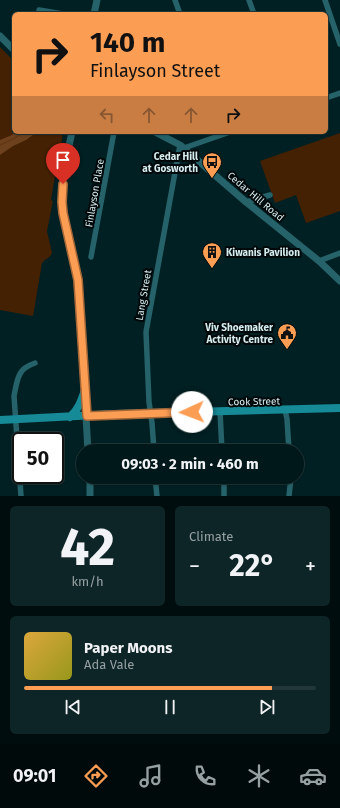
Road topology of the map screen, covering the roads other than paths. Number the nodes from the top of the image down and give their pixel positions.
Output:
1 (96, 0) edge
2 (175, 0) edge
3 (249, 0) edge
4 (325, 0) edge
5 (39, 10) dead end
6 (51, 12) edge
7 (94, 12) edge
8 (179, 12) edge
9 (253, 12) edge
10 (0, 36) edge
11 (340, 44) edge
12 (12, 48) edge
13 (340, 93) edge
14 (328, 97) edge
15 (72, 134) edge
16 (114, 134) edge
17 (159, 134) edge
18 (220, 134) edge
19 (182, 147) junction
20 (270, 195) dead end
21 (246, 202) junction
22 (340, 253) edge
23 (92, 257) dead end
24 (319, 261) junction
25 (340, 281) edge
26 (34, 363) dead end
27 (85, 390) junction
28 (340, 408) edge
29 (285, 410) junction
30 (220, 411) junction
31 (151, 413) junction
32 (87, 416) junction
33 (70, 417) junction
34 (0, 420) edge
35 (15, 420) junction
36 (88, 444) edge
37 (153, 444) edge
38 (222, 444) edge
39 (289, 444) edge
40 (90, 484) edge
41 (155, 484) edge
42 (224, 484) edge
43 (290, 484) edge
44 (21, 496) edge
45 (90, 496) edge
46 (156, 496) edge
47 (224, 496) edge
48 (289, 496) edge

1 - 7 street
2 - 8 street
3 - 9 street
4 - 11 street
5 - 6 street
10 - 12 street
13 - 14 street
15 - 27 street
16 - 23 street, Finlayson Place
17 - 19 street, Cedar Hill Road
18 - 19 street
19 - 21 street, Cedar Hill Road
19 - 31 street, Lang Street
20 - 21 street
21 - 24 street, Cedar Hill Road
22 - 24 street
24 - 25 street, Cedar Hill Road
26 - 35 street
27 - 32 street
27 - 33 main road
28 - 29 main road, Cook Street
29 - 30 main road, Cook Street
29 - 39 street
30 - 31 main road, Cook Street
30 - 38 street
31 - 32 main road, Cook Street
31 - 37 street, Lang Street
32 - 33 main road, Cook Street
32 - 36 street
33 - 35 main road, Cook Street
34 - 35 main road, Cook Street
35 - 44 street
40 - 45 street
41 - 46 street
42 - 47 street
43 - 48 street

